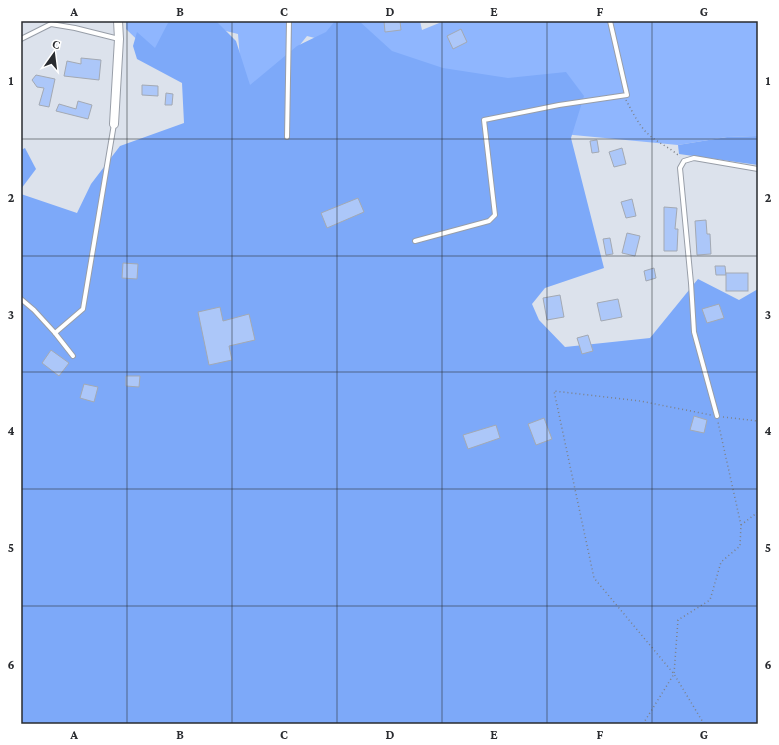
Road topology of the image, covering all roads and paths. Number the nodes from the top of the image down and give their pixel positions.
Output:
1 (118, 21) edge
2 (289, 21) edge
3 (610, 21) edge
4 (21, 39) edge
5 (119, 39) junction
6 (627, 95) junction
7 (114, 124) joint
8 (287, 137) dead end
9 (684, 161) junction
10 (758, 169) edge
11 (415, 241) dead end
12 (21, 299) edge
13 (55, 333) junction
14 (73, 356) dead end
15 (717, 416) junction
16 (758, 421) edge
17 (758, 512) edge
18 (741, 524) junction
19 (674, 674) junction
20 (643, 724) edge
21 (704, 724) edge

1 - 5 street
2 - 8 lane
3 - 6 lane
4 - 5 lane
5 - 7 street
6 - 9 path
6 - 11 lane
7 - 13 lane
9 - 10 lane
9 - 15 lane
12 - 13 lane
13 - 14 lane
15 - 16 path
15 - 18 path
15 - 19 path
17 - 18 path
18 - 19 path
19 - 20 path
19 - 21 path

